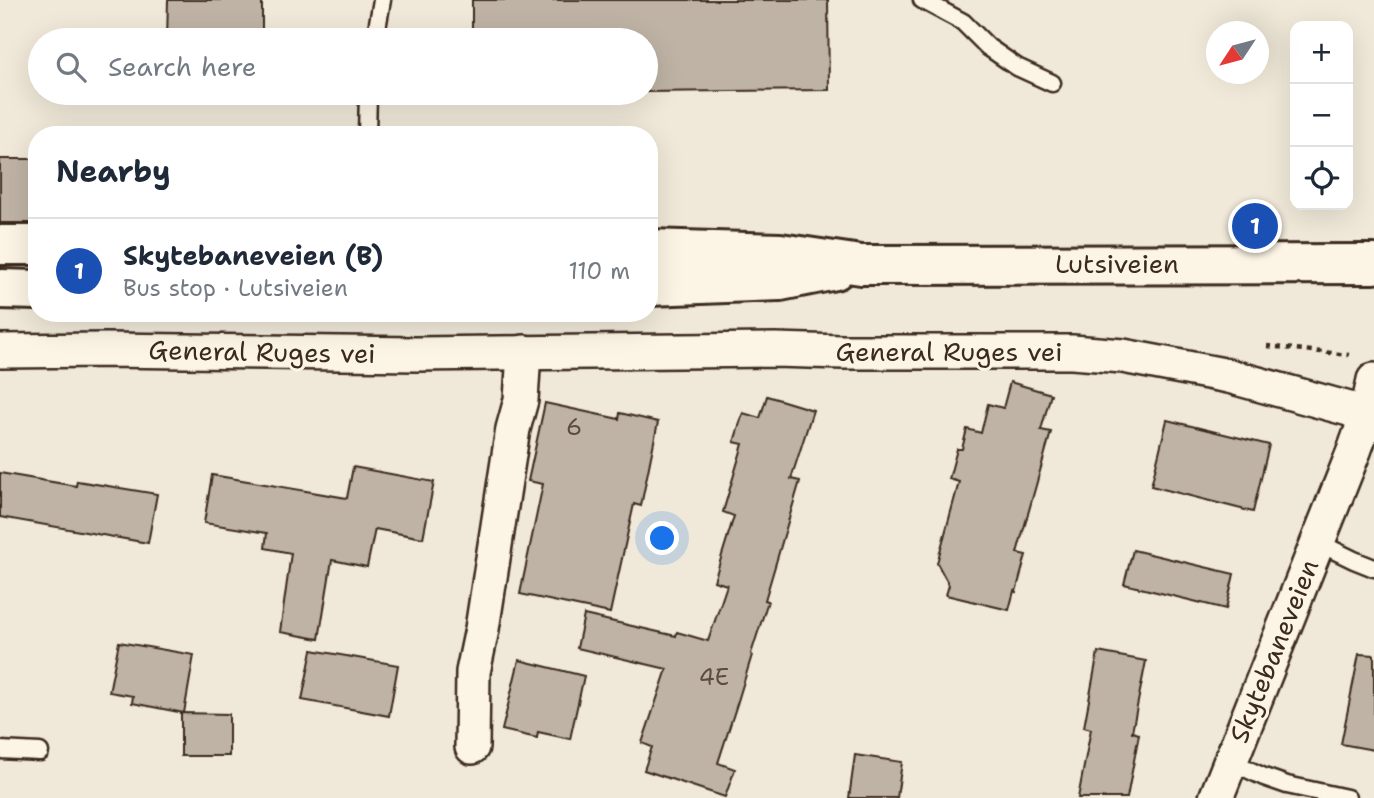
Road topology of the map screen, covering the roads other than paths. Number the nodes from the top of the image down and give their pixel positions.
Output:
1 (382, 0) edge
2 (922, 0) edge
3 (377, 28) edge
4 (1052, 83) dead end
5 (368, 105) edge
6 (367, 126) edge
7 (0, 245) edge
8 (28, 245) edge
9 (658, 249) edge
10 (1374, 264) edge
11 (861, 265) junction
12 (658, 286) edge
13 (0, 289) edge
14 (28, 290) edge
15 (0, 351) edge
16 (524, 352) junction
17 (1374, 380) edge
18 (1366, 418) junction
19 (1317, 542) junction
20 (1374, 568) edge
21 (471, 747) dead end
22 (0, 750) edge
23 (40, 752) dead end
24 (1230, 761) junction
25 (1216, 798) edge
26 (1347, 798) edge

1 - 3 lane
2 - 4 lane
5 - 6 lane
7 - 8 main road
9 - 11 main road, Lutsiveien
10 - 11 main road, Lutsiveien
11 - 12 main road, Lutsiveien
13 - 14 main road
15 - 16 street, General Ruges vei
16 - 18 street, General Ruges vei
16 - 21 street
17 - 18 street, Skytebaneveien
18 - 19 street, Skytebaneveien
19 - 20 lane, Skytebaneveien
19 - 24 street, Skytebaneveien
22 - 23 lane
24 - 25 street, Skytebaneveien
24 - 26 lane, Skytebaneveien

